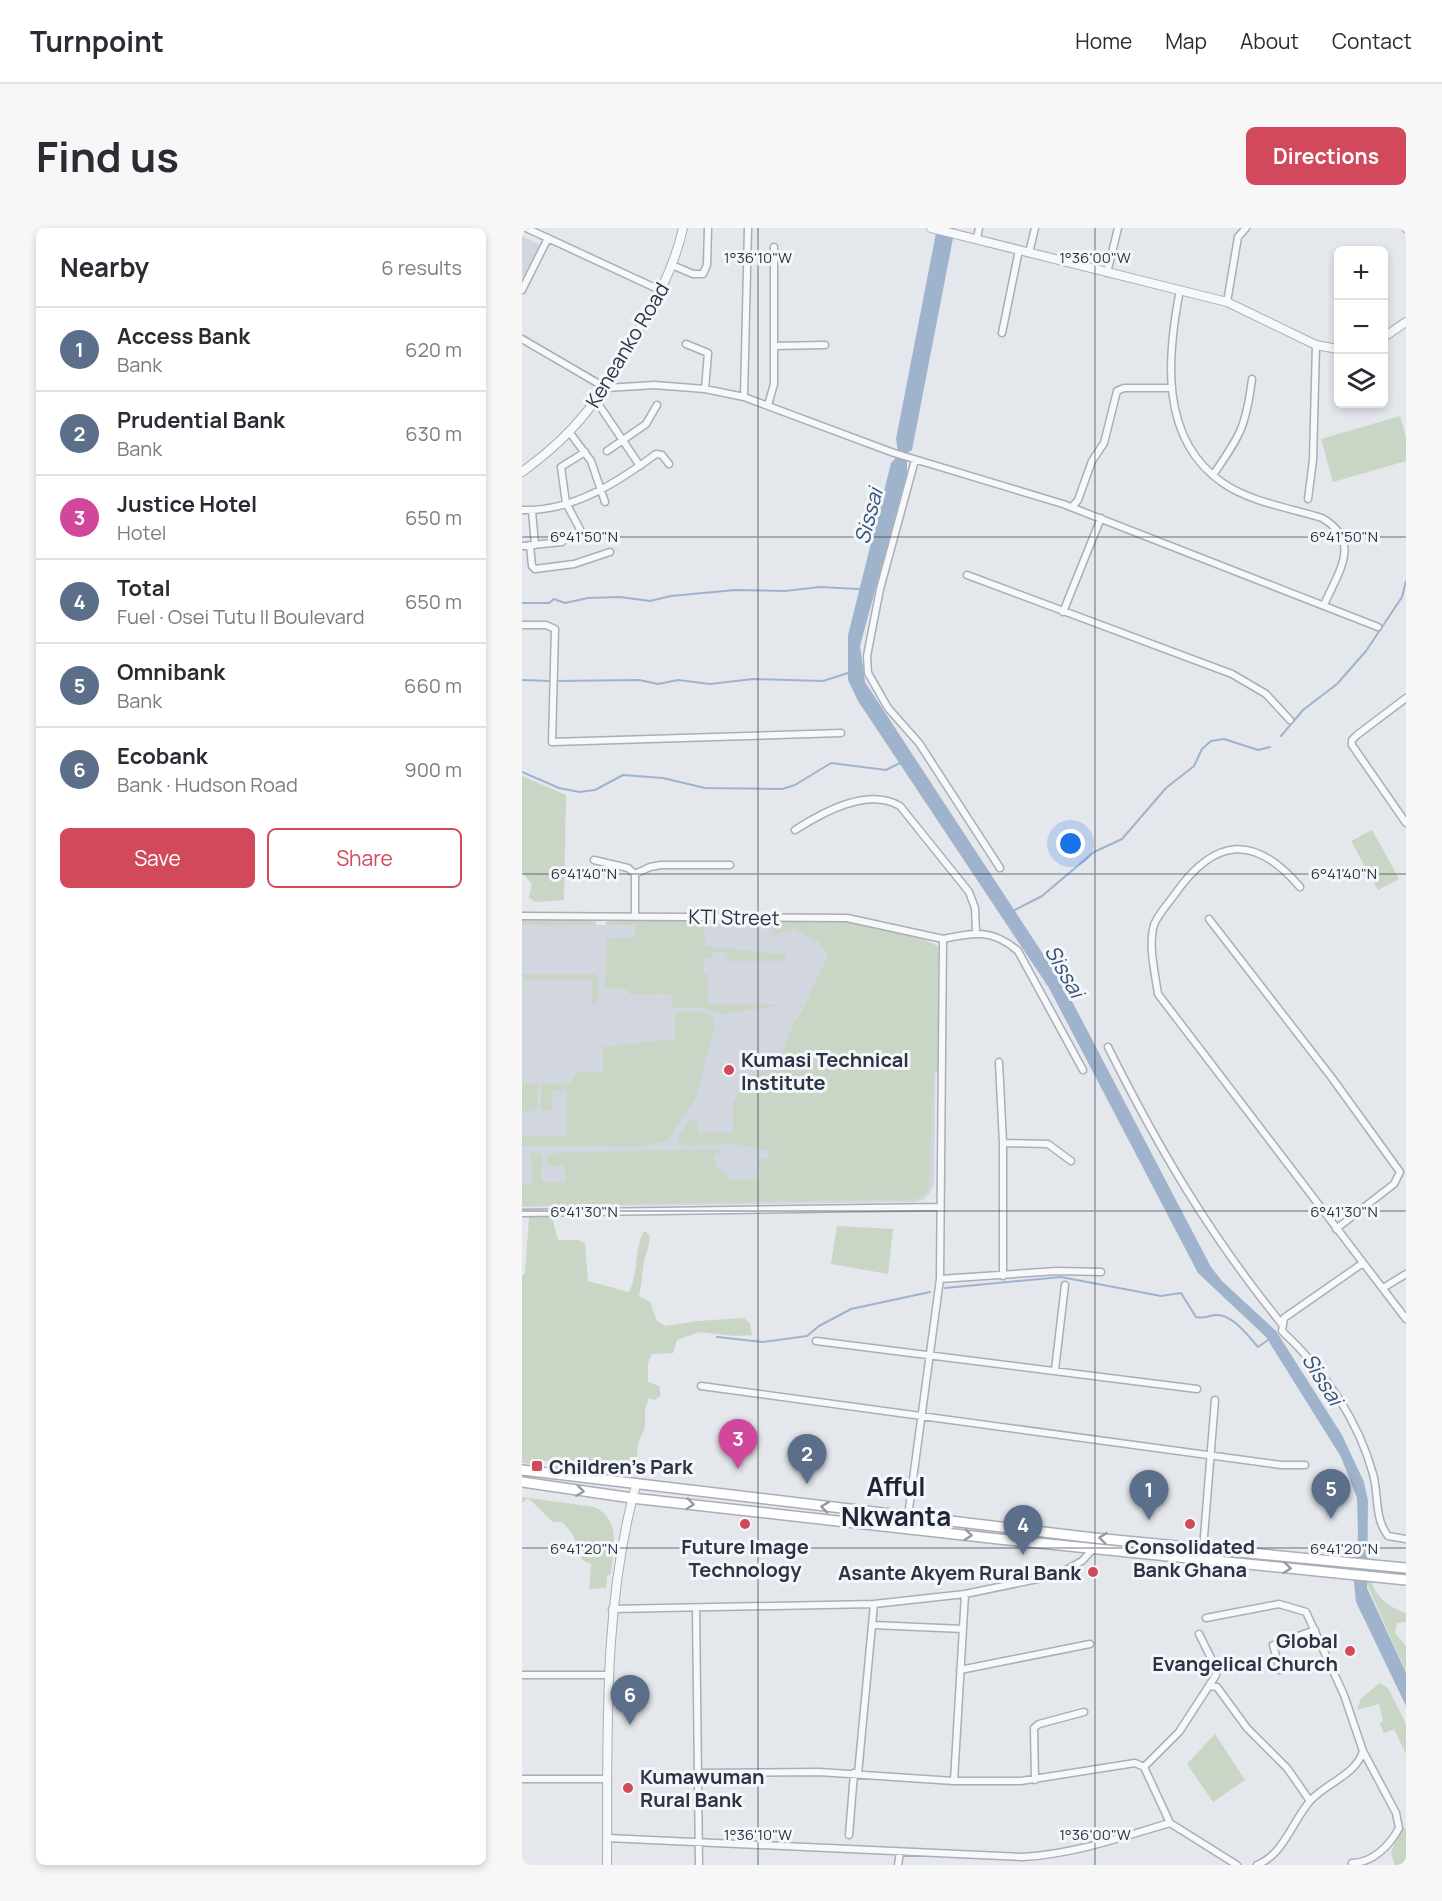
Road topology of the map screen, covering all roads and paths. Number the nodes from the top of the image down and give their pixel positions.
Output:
1 (526, 228) edge
2 (683, 228) edge
3 (708, 228) edge
4 (748, 228) edge
5 (933, 228) edge
6 (979, 228) edge
7 (1035, 228) edge
8 (1118, 228) edge
9 (1246, 228) edge
10 (548, 238) junction
11 (977, 238) junction
12 (774, 247) dead end
13 (1019, 250) junction
14 (1029, 253) junction
15 (672, 265) junction
16 (1107, 273) junction
17 (522, 290) edge
18 (1180, 290) junction
19 (662, 291) junction
20 (1227, 302) junction
21 (1406, 322) edge
22 (1002, 333) dead end
23 (1388, 335) edge
24 (522, 339) edge
25 (686, 344) dead end
26 (825, 345) dead end
27 (1316, 345) junction
28 (774, 346) junction
29 (1334, 347) edge
30 (1252, 379) dead end
31 (606, 388) junction
32 (1171, 388) junction
33 (705, 389) junction
34 (744, 397) junction
35 (597, 402) junction
36 (657, 405) dead end
37 (768, 405) junction
38 (570, 433) junction
39 (622, 441) junction
40 (608, 451) dead end
41 (585, 452) junction
42 (914, 459) junction
43 (669, 464) dead end
44 (640, 466) junction
45 (522, 472) edge
46 (1213, 475) junction
47 (602, 490) junction
48 (1308, 500) dead end
49 (605, 502) dead end
50 (566, 503) junction
51 (1072, 507) junction
52 (522, 510) edge
53 (532, 510) junction
54 (1101, 518) junction
55 (591, 534) dead end
56 (562, 542) dead end
57 (532, 545) junction
58 (522, 546) edge
59 (610, 552) dead end
60 (967, 575) dead end
61 (1324, 605) junction
62 (1063, 612) junction
63 (522, 625) edge
64 (1378, 627) dead end
65 (1406, 698) edge
66 (1290, 720) dead end
67 (841, 733) dead end
68 (1406, 823) edge
69 (795, 830) dead end
70 (594, 860) dead end
71 (730, 865) dead end
72 (1000, 868) dead end
73 (635, 874) junction
74 (1300, 887) dead end
75 (635, 915) junction
76 (522, 916) edge
77 (1209, 919) dead end
78 (976, 932) junction
79 (943, 939) junction
80 (1108, 1047) dead end
81 (999, 1062) dead end
82 (1083, 1070) dead end
83 (1003, 1143) junction
84 (1071, 1161) dead end
85 (1406, 1167) edge
86 (1400, 1172) junction
87 (940, 1207) junction
88 (522, 1213) edge
89 (1336, 1229) junction
90 (1362, 1263) junction
91 (1101, 1272) dead end
92 (1406, 1274) edge
93 (1003, 1276) junction
94 (940, 1279) junction
95 (1065, 1285) dead end
96 (1383, 1288) junction
97 (1406, 1319) edge
98 (1281, 1323) junction
99 (816, 1341) dead end
100 (932, 1354) junction
101 (1055, 1370) junction
102 (701, 1386) dead end
103 (1197, 1389) dead end
104 (1215, 1400) dead end
105 (922, 1416) junction
106 (1210, 1455) junction
107 (1305, 1466) dead end
108 (522, 1470) edge
109 (522, 1482) edge
110 (636, 1485) junction
111 (632, 1498) junction
112 (908, 1516) junction
113 (1406, 1539) edge
114 (1094, 1548) junction
115 (1203, 1549) junction
116 (1406, 1568) edge
117 (1406, 1580) edge
118 (965, 1594) junction
119 (874, 1604) junction
120 (696, 1608) junction
121 (612, 1609) junction
122 (1206, 1618) dead end
123 (873, 1625) junction
124 (963, 1629) junction
125 (1315, 1630) junction
126 (1199, 1634) dead end
127 (1090, 1644) dead end
128 (960, 1670) junction
129 (1280, 1670) dead end
130 (522, 1675) edge
131 (610, 1675) junction
132 (1210, 1686) junction
133 (1084, 1712) dead end
134 (1363, 1751) junction
135 (1144, 1767) junction
136 (700, 1773) junction
137 (856, 1774) junction
138 (522, 1779) edge
139 (608, 1779) junction
140 (1035, 1780) junction
141 (954, 1781) junction
142 (1310, 1801) junction
143 (1170, 1823) junction
144 (849, 1834) dead end
145 (607, 1838) junction
146 (699, 1840) junction
147 (900, 1852) junction
148 (1352, 1863) dead end
149 (607, 1865) edge
150 (699, 1865) edge
151 (898, 1865) edge
152 (1237, 1865) edge
153 (1257, 1865) edge

1 - 10 street
2 - 15 street, Keneanko Road
3 - 15 street
4 - 34 street
5 - 11 street
6 - 11 street
7 - 14 street
8 - 16 street
9 - 20 street
10 - 17 street
10 - 19 street
11 - 13 street
12 - 28 street
13 - 14 street
13 - 22 street
14 - 16 street
15 - 19 street, Keneanko Road
16 - 18 street
18 - 20 street
18 - 32 street
19 - 31 street, Keneanko Road
20 - 27 street
21 - 23 street
24 - 31 street
25 - 33 street
26 - 28 street
27 - 29 street
27 - 48 street
28 - 37 street
30 - 46 street
31 - 33 street
31 - 35 street, Keneanko Road
32 - 46 street
32 - 51 street
33 - 34 street
34 - 37 street
35 - 38 street, Keneanko Road
35 - 39 street
36 - 39 street
37 - 42 street
38 - 41 street
38 - 45 street, Keneanko Road
39 - 40 street
39 - 44 street
41 - 47 street
41 - 50 street
42 - 51 street
42 - 72 street
43 - 44 street
44 - 47 street
46 - 61 street
47 - 49 street
47 - 50 street
50 - 53 street
50 - 55 street
51 - 54 street
52 - 53 street
53 - 57 street
54 - 61 street
54 - 62 street
56 - 57 street
57 - 58 street
57 - 59 street
60 - 62 street
61 - 64 street
62 - 66 street
63 - 67 street
65 - 68 street
69 - 78 street
70 - 73 street
71 - 73 street
73 - 75 street
74 - 89 street
75 - 76 street, KTI Street
75 - 79 street, KTI Street
77 - 86 street
78 - 79 street
78 - 82 street
79 - 87 street
80 - 98 street
81 - 83 street
83 - 84 street
83 - 93 street
85 - 86 street
86 - 89 street
87 - 88 street
87 - 94 street
89 - 90 street
90 - 96 street
90 - 98 street
91 - 93 street
92 - 96 street
93 - 94 street
94 - 100 street
95 - 101 street
96 - 97 street
98 - 113 street
99 - 100 street
100 - 101 street
100 - 105 street
101 - 103 street
102 - 105 street
104 - 106 street
105 - 106 street
105 - 112 street
106 - 107 street
106 - 115 street
108 - 110 main road
109 -> 111 main road
110 - 111 street
112 -> 110 main road
111 -> 114 main road
111 - 121 street
115 -> 112 main road
114 -> 117 main road
114 - 118 street
115 - 116 main road
118 - 119 street
118 - 124 street
119 - 120 street
119 - 123 street
120 - 121 street
120 - 136 street
121 - 131 street
122 - 125 street
123 - 124 street
123 - 137 street
124 - 128 street
125 - 129 street
125 - 134 street
126 - 132 street
127 - 128 street
128 - 141 street
130 - 131 street
131 - 139 street
132 - 135 street
132 - 142 street
133 - 140 street
134 - 142 street
134 - 148 street
135 - 140 street
135 - 143 street
136 - 137 street
136 - 146 street
137 - 141 street
137 - 144 street
138 - 139 street
139 - 145 street
140 - 141 street
142 - 153 street
143 - 147 street
143 - 152 street
145 - 146 street
145 - 149 street
146 - 147 street
146 - 150 street
147 - 151 street

